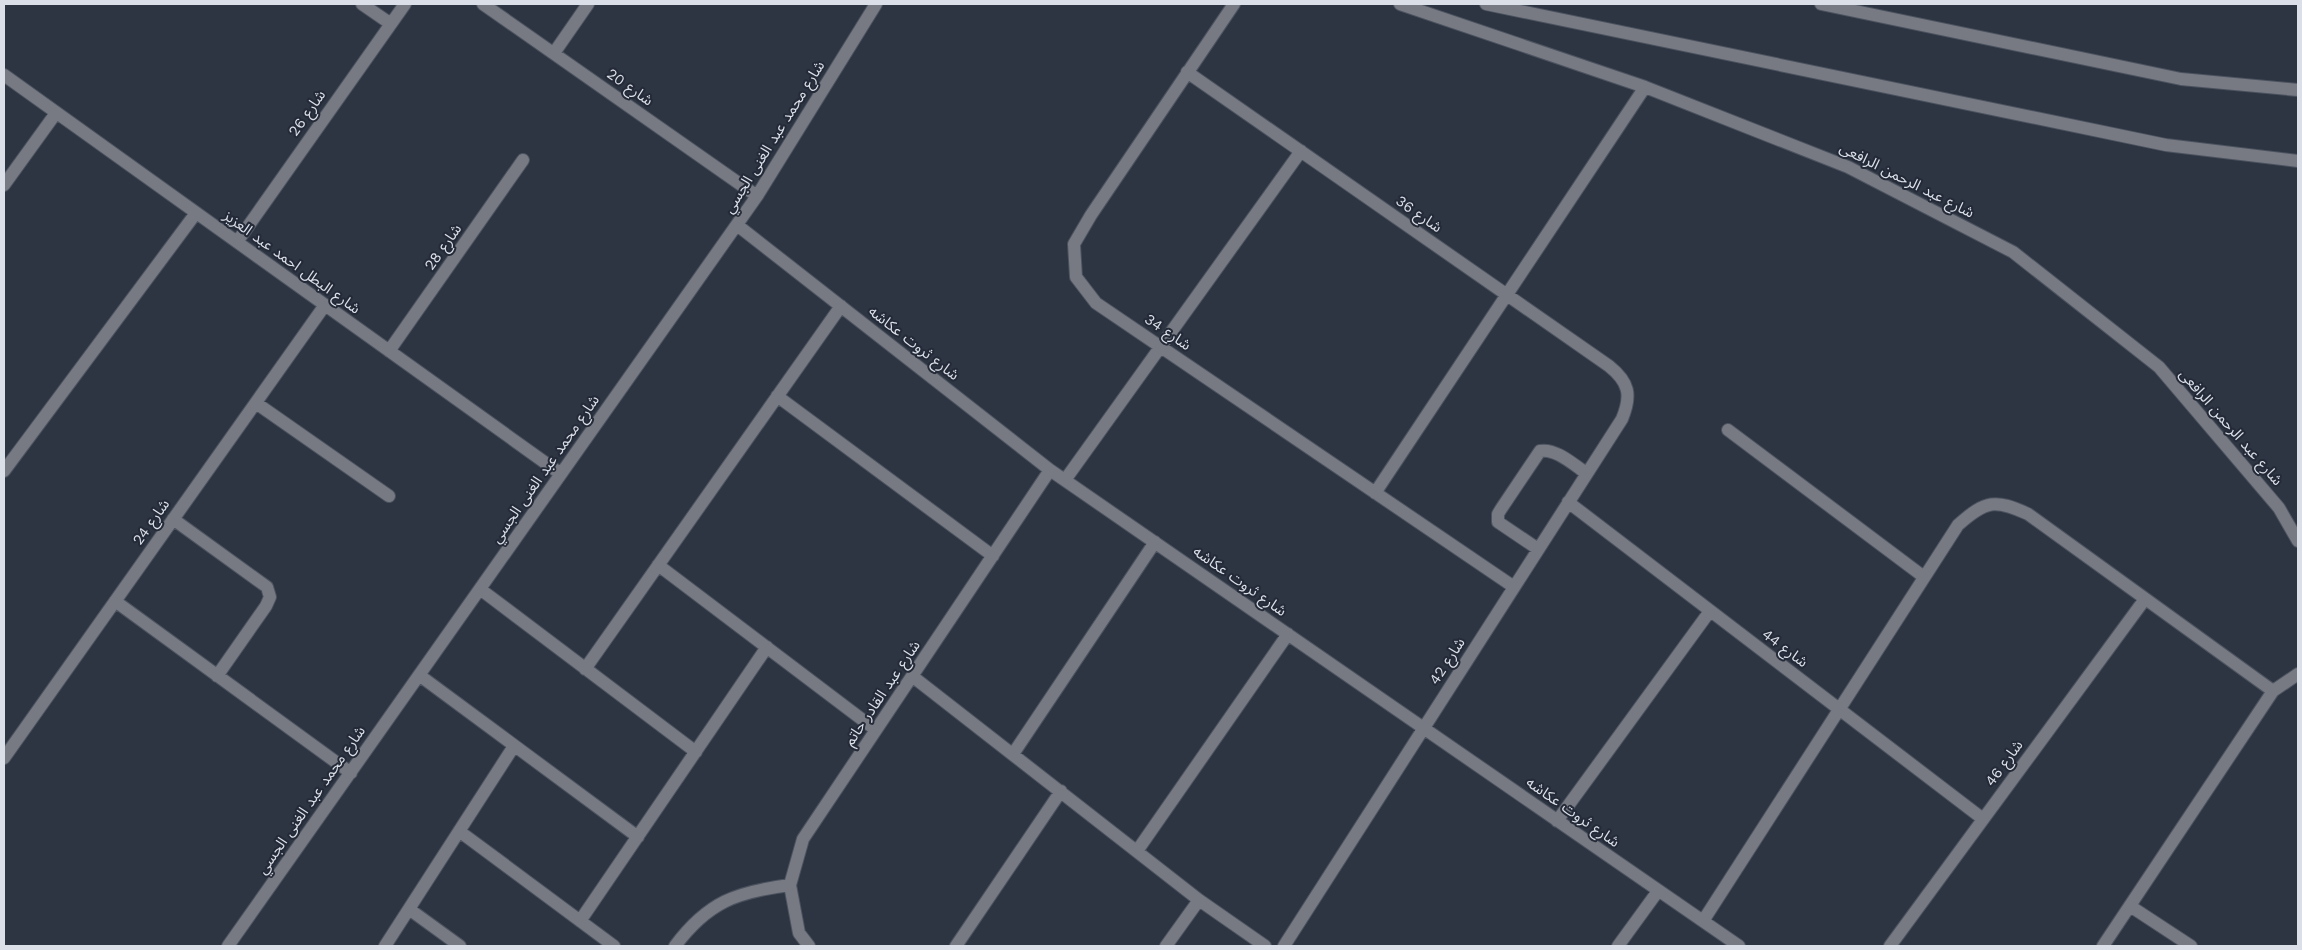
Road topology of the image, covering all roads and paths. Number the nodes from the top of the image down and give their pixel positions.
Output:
1 (362, 4) edge
2 (405, 4) edge
3 (483, 4) edge
4 (588, 4) edge
5 (876, 4) edge
6 (1234, 4) edge
7 (1400, 4) edge
8 (1486, 4) edge
9 (1821, 4) edge
10 (391, 24) junction
11 (554, 53) junction
12 (1186, 72) junction
13 (4, 75) edge
14 (1645, 87) junction
15 (2298, 90) edge
16 (56, 113) junction
17 (1301, 151) junction
18 (523, 160) dead end
19 (2298, 161) edge
20 (4, 185) edge
21 (757, 196) junction
22 (196, 213) junction
23 (737, 225) junction
24 (237, 242) junction
25 (1507, 295) junction
26 (325, 305) junction
27 (841, 306) junction
28 (1160, 347) junction
29 (389, 351) junction
30 (1627, 389) joint
31 (777, 396) junction
32 (256, 403) junction
33 (1728, 430) dead end
34 (1050, 470) junction
35 (4, 471) edge
36 (1586, 473) junction
37 (561, 474) junction
38 (1065, 480) junction
39 (1375, 493) junction
40 (389, 496) dead end
41 (1568, 502) junction
42 (173, 519) junction
43 (2298, 541) edge
44 (1155, 542) junction
45 (1538, 549) junction
46 (992, 556) junction
47 (658, 565) junction
48 (1924, 577) junction
49 (1514, 587) junction
50 (480, 589) junction
51 (2145, 599) junction
52 (115, 601) junction
53 (1710, 611) junction
54 (1288, 634) junction
55 (767, 647) junction
56 (585, 669) junction
57 (2298, 674) edge
58 (419, 675) junction
59 (218, 676) junction
60 (912, 676) junction
61 (2273, 690) junction
62 (1839, 709) junction
63 (1423, 728) junction
64 (876, 730) junction
65 (8, 743) edge
66 (514, 746) junction
67 (696, 752) junction
68 (1013, 754) junction
69 (4, 758) edge
70 (351, 773) junction
71 (1061, 791) junction
72 (1983, 819) junction
73 (1557, 821) junction
74 (460, 831) junction
75 (638, 837) junction
76 (1137, 851) junction
77 (790, 886) junction
78 (1658, 891) junction
79 (1199, 900) junction
80 (2130, 906) junction
81 (409, 909) junction
82 (580, 921) junction
83 (1703, 921) junction
84 (228, 946) edge
85 (385, 946) edge
86 (460, 946) edge
87 (614, 946) edge
88 (675, 946) edge
89 (809, 946) edge
90 (956, 946) edge
91 (1166, 946) edge
92 (1265, 946) edge
93 (1284, 946) edge
94 (1618, 946) edge
95 (1739, 946) edge
96 (1890, 946) edge
97 (2103, 946) edge
98 (2192, 946) edge

1 - 10 street
2 - 10 street, شارع 26
3 - 11 street, شارع 20
4 - 11 street
5 - 21 street, شارع محمد عبد الغنى الجسي
6 - 12 street, شارع 34
7 - 14 street, شارع عبد الرحمن الرافعى
8 - 19 street
9 - 15 street
10 - 24 street, شارع 26
11 - 21 street, شارع 20
12 - 17 street, شارع 36
12 - 28 street, شارع 34
13 - 16 street, شارع البطل احمد عبد العزيز
14 - 25 street
14 - 43 street, شارع عبد الرحمن الرافعى
16 - 20 street
16 - 22 street, شارع البطل احمد عبد العزيز
17 - 25 street, شارع 36
17 - 28 street
18 - 29 street, شارع 28
21 - 23 street, شارع محمد عبد الغنى الجسي
22 - 24 street, شارع البطل احمد عبد العزيز
22 - 35 street
23 - 27 street, شارع ثروت عكاشه
23 - 37 street, شارع محمد عبد الغنى الجسي
24 - 26 street, شارع البطل احمد عبد العزيز
25 - 30 street, شارع 36
25 - 39 street
26 - 29 street, شارع البطل احمد عبد العزيز
26 - 32 street, شارع 24
27 - 31 street
27 - 34 street, شارع ثروت عكاشه
28 - 38 street
28 - 39 street, شارع 34
29 - 37 street, شارع البطل احمد عبد العزيز
30 - 36 street, شارع 42
31 - 46 street
31 - 47 street
32 - 40 street
32 - 42 street, شارع 24
33 - 48 street
34 - 38 street, شارع ثروت عكاشه
34 - 46 street, شارع عبد القادر حاتم
36 - 41 street, شارع 42
36 - 45 street
37 - 50 street, شارع محمد عبد الغنى الجسي
38 - 44 street, شارع ثروت عكاشه
39 - 49 street, شارع 34
41 - 45 street, شارع 42
41 - 53 street, شارع 44
42 - 52 street, شارع 24
42 - 59 street
44 - 54 street, شارع ثروت عكاشه
44 - 68 street
45 - 49 street, شارع 42
46 - 60 street, شارع عبد القادر حاتم
47 - 55 street
47 - 56 street
48 - 51 street
48 - 62 street
49 - 63 street, شارع 42
50 - 56 street
50 - 58 street, شارع محمد عبد الغنى الجسي
51 - 61 street
51 - 72 street, شارع 46
52 - 59 street
52 - 65 street, شارع 24
53 - 62 street, شارع 44
53 - 73 street
54 - 63 street, شارع ثروت عكاشه
54 - 76 street
55 - 64 street
55 - 67 street
56 - 67 street
57 - 61 street
58 - 66 street
58 - 70 street, شارع محمد عبد الغنى الجسي
59 - 70 street
60 - 64 street, شارع عبد القادر حاتم
60 - 68 street
61 - 80 street
62 - 72 street, شارع 44
62 - 83 street
63 - 73 street, شارع ثروت عكاشه
63 - 93 street, شارع 42
64 - 77 street, شارع عبد القادر حاتم
65 - 69 street, شارع 24
66 - 74 street
66 - 75 street
67 - 75 street
68 - 71 street
70 - 84 street, شارع محمد عبد الغنى الجسي
71 - 76 street
71 - 90 street
72 - 96 street, شارع 46
73 - 78 street, شارع ثروت عكاشه
74 - 81 street
74 - 82 street
75 - 82 street
76 - 79 street
77 - 88 street
77 - 89 street, شارع عبد القادر حاتم
78 - 83 street, شارع ثروت عكاشه
78 - 94 street
79 - 91 street
79 - 92 street
80 - 97 street
80 - 98 street
81 - 85 street
81 - 86 street
82 - 87 street
83 - 95 street, شارع ثروت عكاشه

